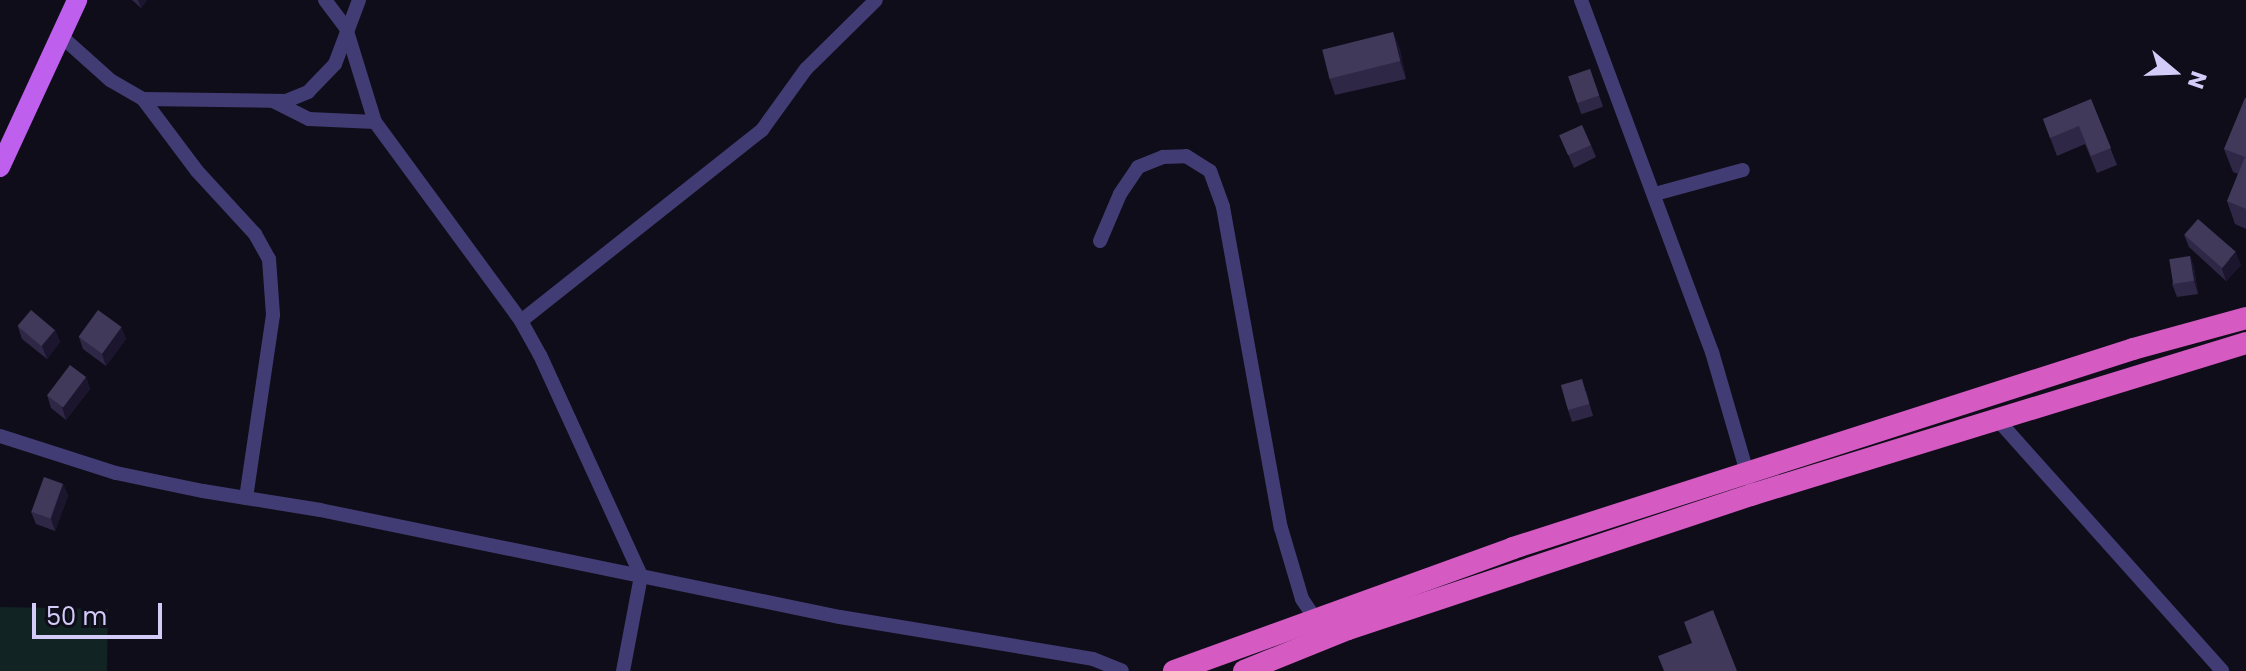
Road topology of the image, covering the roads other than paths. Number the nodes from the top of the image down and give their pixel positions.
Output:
1 (77, 0) edge
2 (325, 0) edge
3 (359, 0) edge
4 (876, 0) edge
5 (1581, 0) edge
6 (346, 28) junction
7 (61, 36) junction
8 (143, 99) junction
9 (273, 101) junction
10 (375, 122) junction
11 (0, 167) edge
12 (1743, 170) dead end
13 (1655, 194) junction
14 (1100, 241) dead end
15 (2246, 318) edge
16 (521, 321) junction
17 (2246, 343) edge
18 (2133, 349) junction
19 (2143, 372) junction
20 (1997, 419) junction
21 (0, 436) edge
22 (1750, 484) junction
23 (246, 498) junction
24 (641, 576) junction
25 (1315, 618) junction
26 (623, 671) edge
27 (1122, 671) edge
28 (1174, 671) edge
29 (1244, 671) edge
30 (2222, 671) edge

1 - 7 main road
2 - 6 street
3 - 6 street
4 - 16 street
5 - 13 street
6 - 9 street
6 - 10 street
7 - 8 street
7 - 11 main road
8 - 9 street
8 - 23 street
9 - 10 street
10 - 16 street
12 - 13 street
13 - 22 street
14 - 25 street
15 - 18 highway
16 - 24 street
17 - 19 highway
18 - 19 highway
18 - 22 highway
19 - 20 highway
20 - 22 highway
20 - 30 street
21 - 23 street
22 - 25 highway
22 - 29 highway
23 - 24 street
24 - 26 street
24 - 27 street
25 - 28 highway

